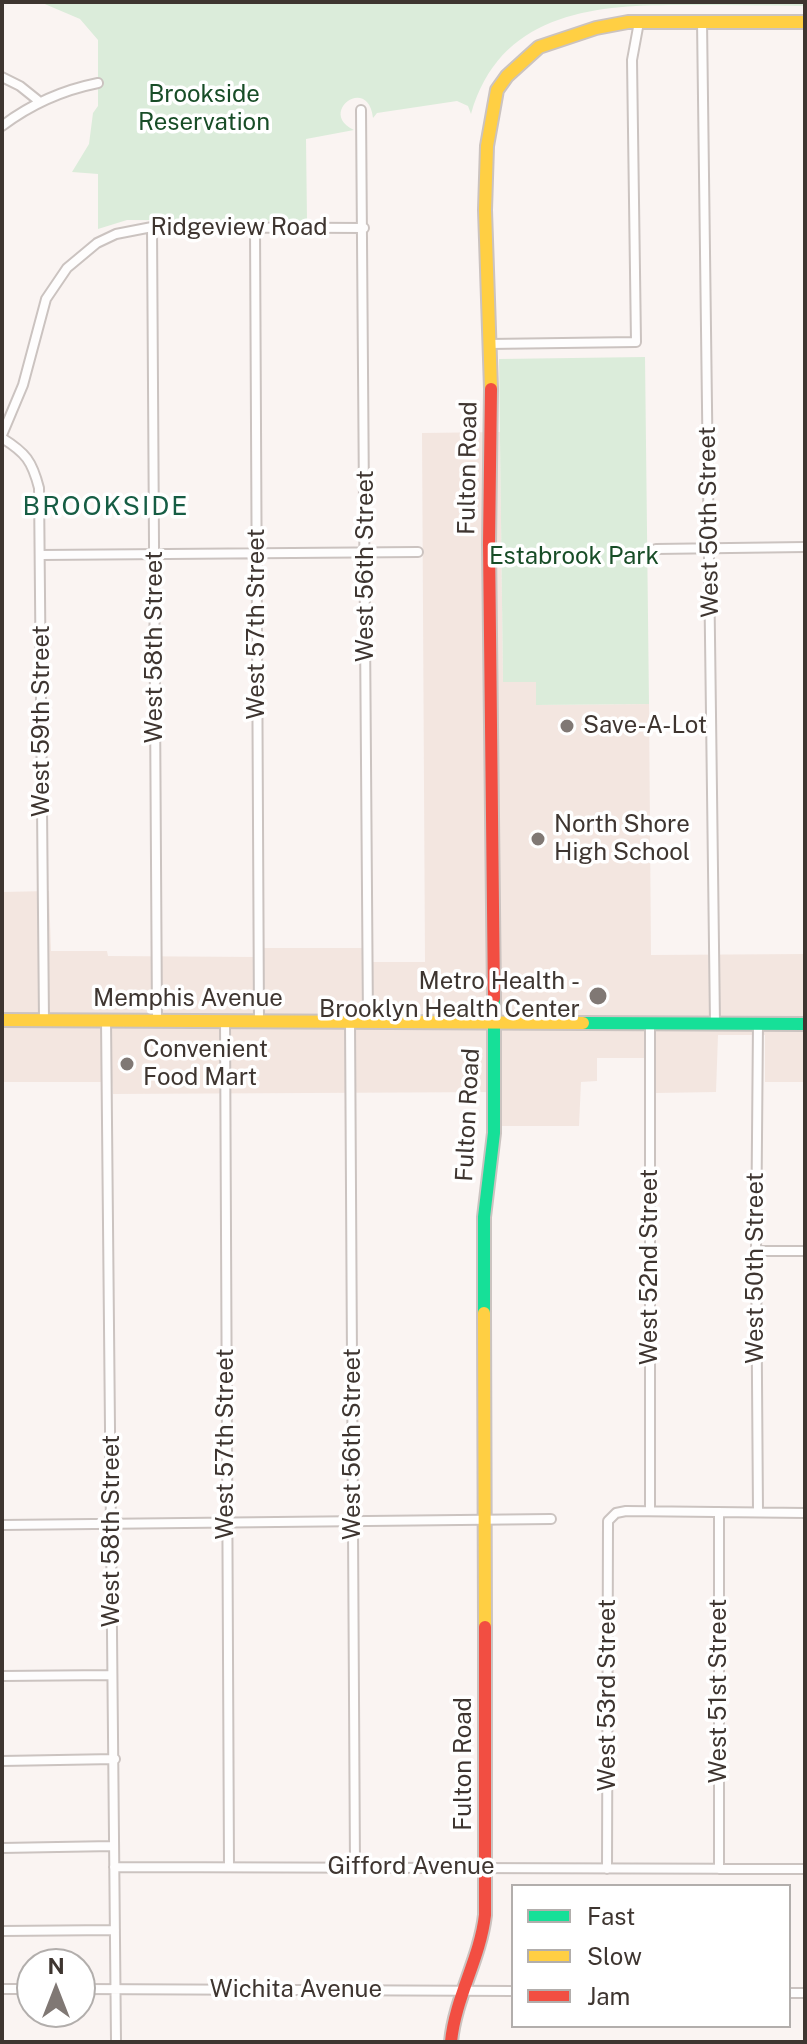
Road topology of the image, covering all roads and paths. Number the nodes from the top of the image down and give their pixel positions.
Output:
1 (702, 21) junction
2 (639, 22) junction
3 (805, 22) edge
4 (2, 77) edge
5 (98, 83) dead end
6 (40, 102) junction
7 (361, 110) dead end
8 (2, 126) edge
9 (152, 227) junction
10 (255, 227) junction
11 (364, 228) junction
12 (489, 344) junction
13 (2, 436) edge
14 (805, 547) edge
15 (656, 549) dead end
16 (709, 549) junction
17 (418, 552) dead end
18 (366, 553) junction
19 (257, 554) junction
20 (41, 555) junction
21 (154, 555) junction
22 (2, 1020) edge
23 (44, 1020) junction
24 (106, 1020) junction
25 (157, 1020) junction
26 (225, 1020) junction
27 (259, 1021) junction
28 (350, 1021) junction
29 (368, 1021) junction
30 (494, 1023) junction
31 (650, 1023) junction
32 (715, 1023) junction
33 (758, 1023) junction
34 (805, 1024) edge
35 (756, 1251) junction
36 (805, 1251) edge
37 (650, 1511) junction
38 (719, 1512) junction
39 (758, 1512) junction
40 (805, 1513) edge
41 (486, 1519) junction
42 (551, 1519) dead end
43 (354, 1520) junction
44 (227, 1521) junction
45 (112, 1523) junction
46 (2, 1525) edge
47 (112, 1675) junction
48 (2, 1676) edge
49 (115, 1759) junction
50 (2, 1761) edge
51 (113, 1846) junction
52 (6, 1848) edge
53 (114, 1867) junction
54 (229, 1867) junction
55 (355, 1867) junction
56 (486, 1867) junction
57 (607, 1869) junction
58 (719, 1869) junction
59 (805, 1869) edge
60 (115, 1930) junction
61 (2, 1931) edge
62 (96, 1989) edge
63 (115, 1989) junction
64 (463, 1991) junction
65 (511, 1991) edge
66 (116, 2042) edge
67 (451, 2042) edge

1 - 2 main road
1 - 3 main road
1 - 16 street, West 50th Street
2 - 12 main road, Fulton Road
2 - 12 street
4 - 6 street
5 - 6 street
6 - 8 street
7 - 11 street, West 56th Street
9 - 10 street, Ridgeview Road
9 - 13 street, Ridgeview Road
9 - 21 street, West 58th Street
10 - 11 street, Ridgeview Road
10 - 19 street, West 57th Street
11 - 18 street, West 56th Street
12 - 30 main road, Fulton Road
13 - 20 street, West 59th Street
14 - 16 street
15 - 16 street
16 - 32 street, West 50th Street
17 - 18 street
18 - 19 street
18 - 29 street, West 56th Street
19 - 21 street
19 - 27 street, West 57th Street
20 - 21 street
20 - 23 street, West 59th Street
21 - 25 street, West 58th Street
22 - 23 main road, Memphis Avenue
23 - 24 main road, Memphis Avenue
24 - 25 main road, Memphis Avenue
24 - 45 street, West 58th Street
25 - 26 main road, Memphis Avenue
26 - 27 main road, Memphis Avenue
26 - 44 street, West 57th Street
27 - 28 main road, Memphis Avenue
28 - 29 main road, Memphis Avenue
28 - 43 street, West 56th Street
29 - 30 main road, Memphis Avenue
30 - 31 main road, Memphis Avenue
30 - 41 main road, Fulton Road
31 - 32 main road, Memphis Avenue
31 - 37 street, West 52nd Street
32 - 33 main road, Memphis Avenue
33 - 34 main road, Memphis Avenue
33 - 35 street, West 50th Street
35 - 36 street
35 - 39 street, West 50th Street
37 - 38 street
37 - 57 street, West 53rd Street
38 - 39 street
38 - 58 street, West 51st Street
39 - 40 street
41 - 42 street
41 - 43 street
41 - 56 main road, Fulton Road
43 - 44 street
43 - 55 street, West 56th Street
44 - 45 street
44 - 54 street, West 57th Street
45 - 46 street
45 - 47 street, West 58th Street
47 - 48 street
47 - 49 street, West 58th Street
49 - 50 street
49 - 51 street, West 58th Street
51 - 52 street
51 - 53 street, West 58th Street
53 - 54 street, Gifford Avenue
53 - 60 street, West 58th Street
54 - 55 street, Gifford Avenue
55 - 56 street, Gifford Avenue
56 - 57 street, Gifford Avenue
56 - 64 main road, Fulton Road
57 - 58 street, Gifford Avenue
58 - 59 street, Gifford Avenue
60 - 61 street
60 - 63 street, West 58th Street
62 - 63 street, Wichita Avenue
63 - 64 street, Wichita Avenue
63 - 66 street, West 58th Street
64 - 65 street, Wichita Avenue
64 - 67 main road, Fulton Road

